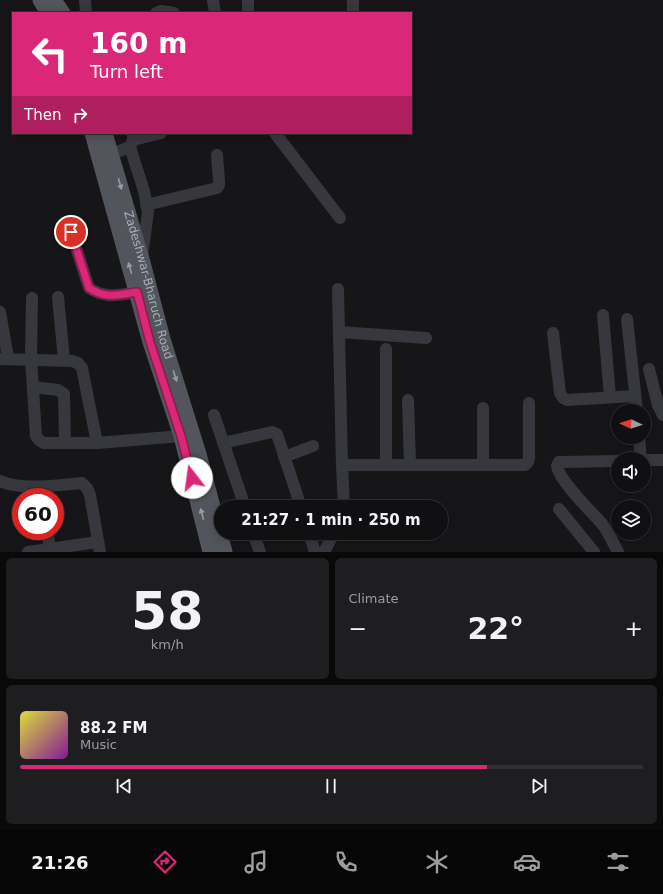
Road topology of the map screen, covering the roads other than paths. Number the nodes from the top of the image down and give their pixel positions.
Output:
1 (40, 0) edge
2 (54, 0) edge
3 (85, 0) edge
4 (213, 0) edge
5 (248, 0) edge
6 (353, 0) edge
7 (47, 12) edge
8 (62, 12) edge
9 (86, 12) edge
10 (215, 12) edge
11 (248, 12) edge
12 (353, 12) edge
13 (92, 134) edge
14 (104, 134) edge
15 (157, 134) edge
16 (276, 134) edge
17 (132, 140) edge
18 (111, 154) junction
19 (217, 155) dead end
20 (146, 205) junction
21 (340, 218) dead end
22 (71, 232) dead end
23 (142, 259) junction
24 (338, 290) dead end
25 (137, 292) junction
26 (58, 297) dead end
27 (32, 298) dead end
28 (0, 312) edge
29 (604, 315) dead end
30 (627, 319) dead end
31 (339, 332) junction
32 (553, 333) dead end
33 (426, 338) dead end
34 (386, 349) dead end
35 (4, 358) edge
36 (31, 359) junction
37 (64, 360) junction
38 (649, 369) dead end
39 (33, 387) junction
40 (635, 396) junction
41 (610, 397) junction
42 (408, 400) dead end
43 (529, 403) dead end
44 (636, 404) edge
45 (483, 408) dead end
46 (214, 414) dead end
47 (663, 415) edge
48 (181, 436) junction
49 (65, 443) junction
50 (223, 443) junction
51 (97, 444) junction
52 (313, 446) dead end
53 (284, 457) junction
54 (651, 460) edge
55 (663, 460) edge
56 (611, 461) edge
57 (342, 465) junction
58 (386, 465) junction
59 (410, 465) junction
60 (483, 465) junction
61 (0, 481) edge
62 (25, 488) edge
63 (56, 488) edge
64 (243, 500) edge
65 (299, 500) edge
66 (344, 500) edge
67 (559, 509) dead end
68 (48, 540) edge
69 (256, 540) edge
70 (311, 540) edge
71 (330, 540) edge
72 (99, 547) edge
73 (50, 549) junction
74 (28, 552) edge
75 (210, 552) edge
76 (225, 552) edge
77 (260, 552) edge
78 (315, 552) edge
79 (324, 552) edge
80 (594, 552) edge
81 (618, 552) edge

1 - 7 main road
2 - 8 main road
3 - 9 street
4 - 10 street
5 - 11 street
6 - 12 street
25 -> 13 main road, Zadeshwar-Bharuch Road
14 - 18 main road, Zadeshwar-Bharuch Road
15 - 17 street
16 - 21 street
17 - 18 street
17 - 20 street
18 -> 23 main road, Zadeshwar-Bharuch Road
19 - 20 street
20 - 23 street
22 - 25 street
23 -> 76 main road, Zadeshwar-Bharuch Road
24 - 31 street
25 - 48 main road, Zadeshwar-Bharuch Road
26 - 37 street
27 - 36 street
28 - 35 street
29 - 41 street
30 - 40 street
31 - 33 street
31 - 57 street
32 - 41 street
34 - 58 street
35 - 36 street
36 - 37 street
36 - 39 street
37 - 51 street
38 - 47 street
39 - 49 street
39 - 49 street
40 - 41 street
40 - 44 street
42 - 59 street
43 - 60 street
45 - 60 street
46 - 50 street
48 - 51 street
75 -> 48 main road, Zadeshwar-Bharuch Road
49 - 51 street
50 - 53 street
50 - 64 street
52 - 53 street
53 - 65 street
54 - 55 street
56 - 81 street
57 - 58 street
57 - 66 street
58 - 59 street
59 - 60 street
61 - 62 street
63 - 72 street
67 - 80 street
68 - 73 street
69 - 77 street
70 - 78 street
71 - 79 street
72 - 73 street
73 - 74 street

